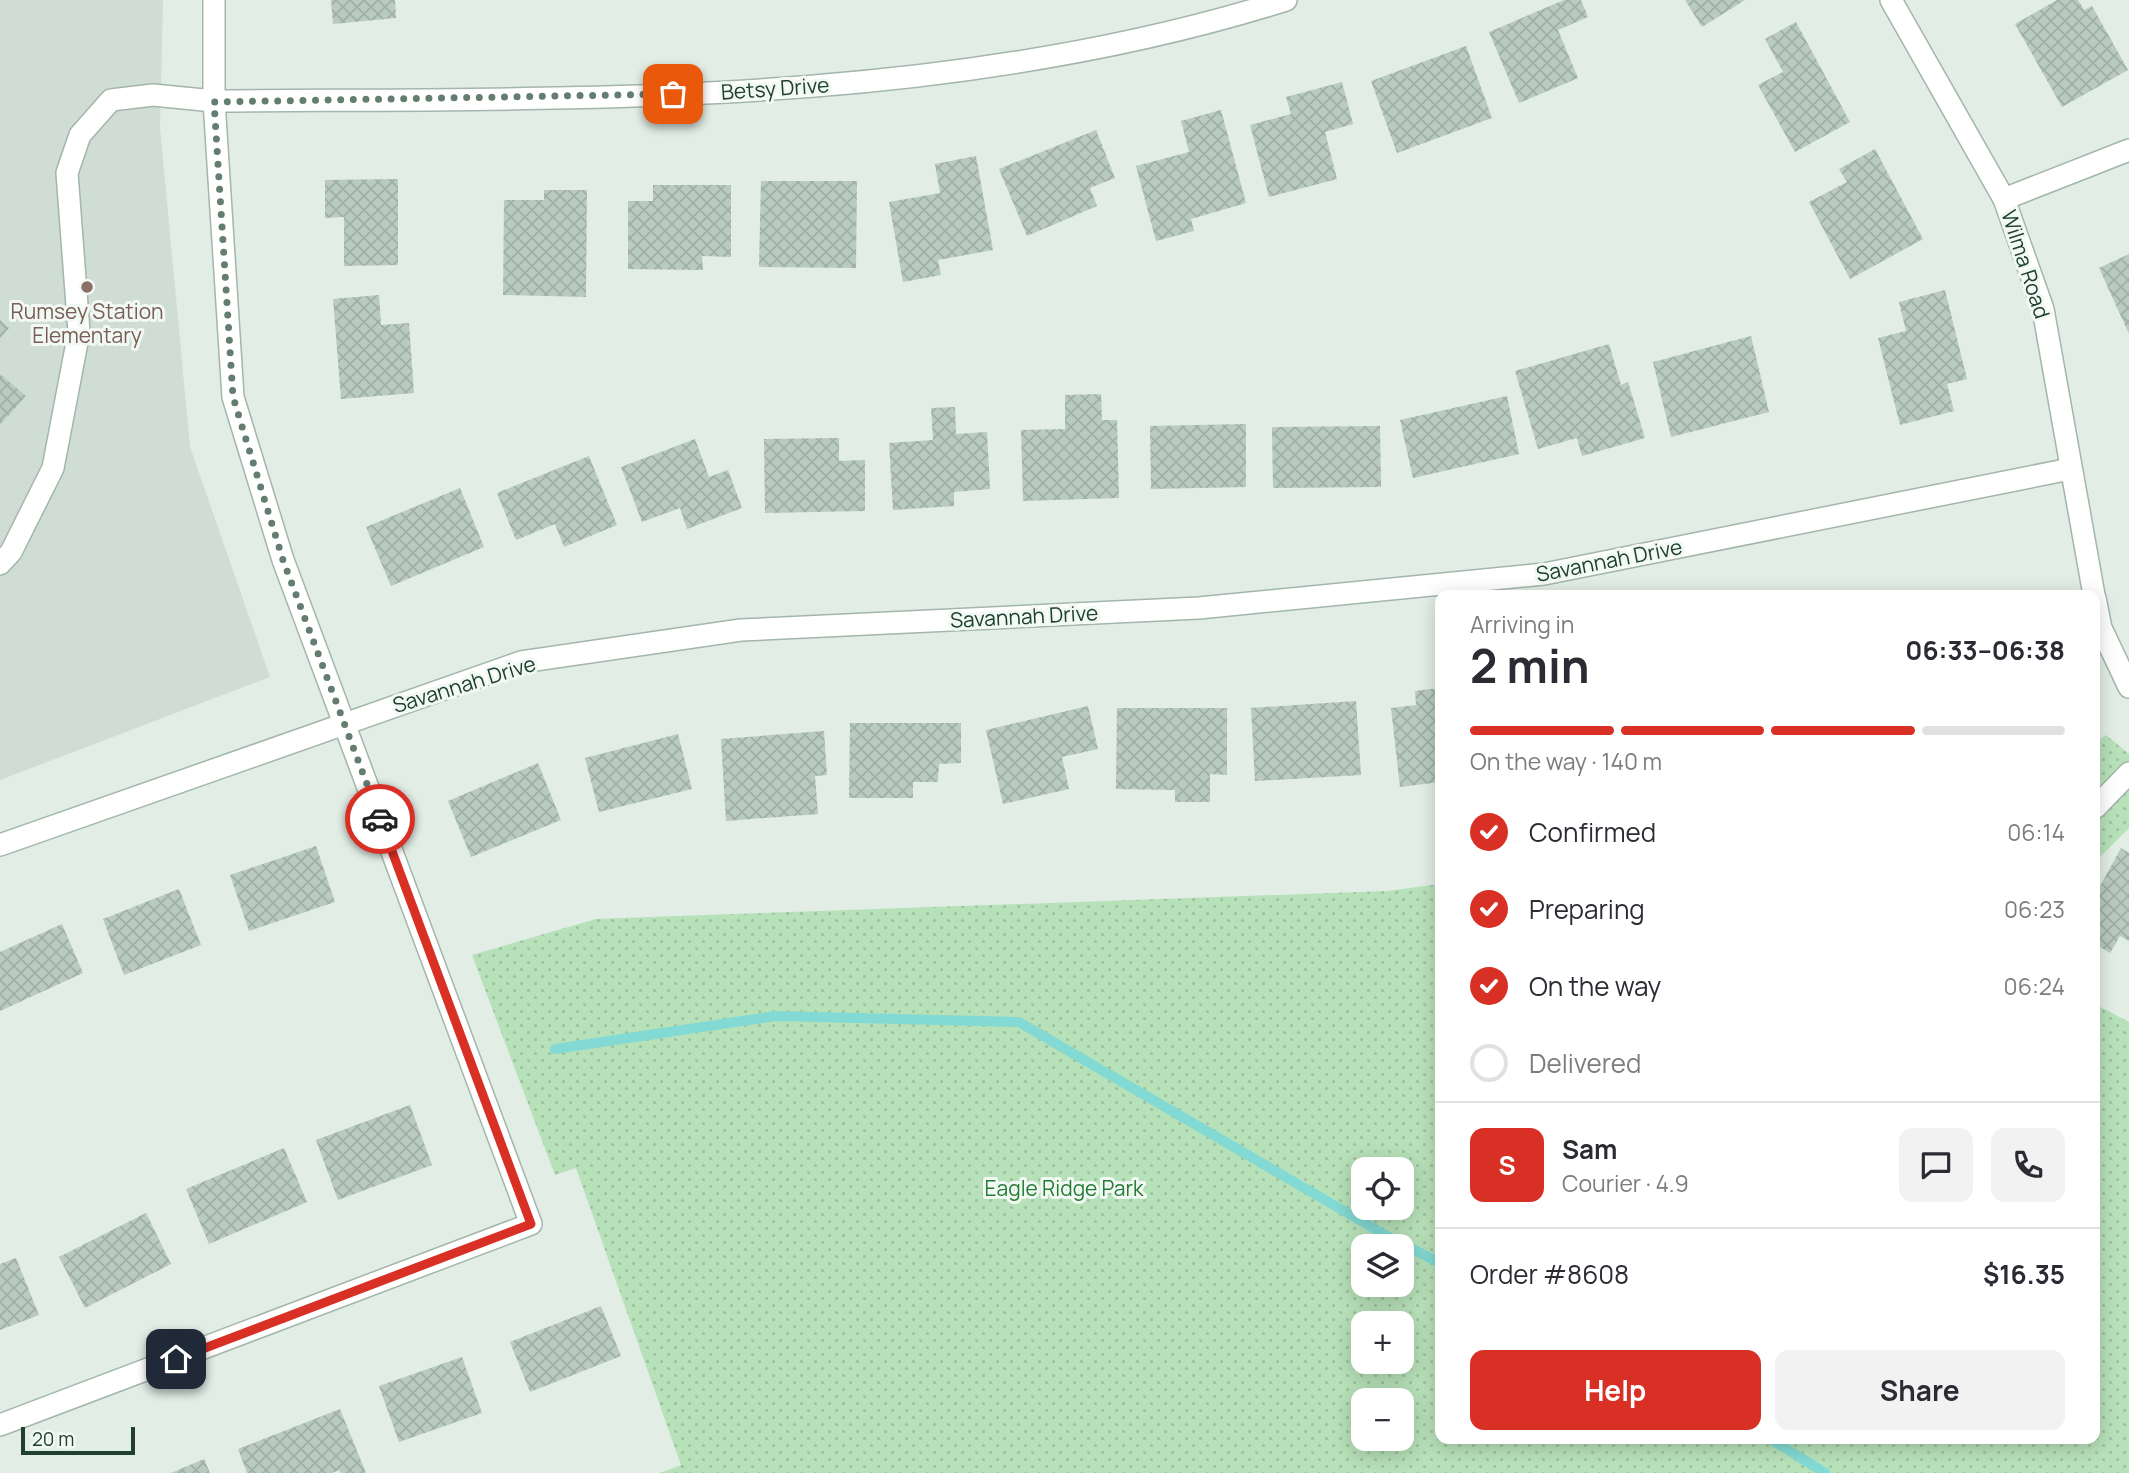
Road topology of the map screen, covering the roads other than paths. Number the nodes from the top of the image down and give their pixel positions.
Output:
1 (214, 0) edge
2 (1286, 0) edge
3 (1891, 0) edge
4 (214, 102) junction
5 (2129, 149) edge
6 (2004, 199) junction
7 (2070, 469) junction
8 (0, 565) edge
9 (2093, 590) edge
10 (2100, 623) edge
11 (2129, 687) edge
12 (344, 722) junction
13 (2129, 773) edge
14 (2100, 803) edge
15 (0, 845) edge
16 (0, 1425) edge

1 - 4 street
2 - 4 street, Betsy Drive
3 - 6 street, Wilma Road
4 - 8 street, Betsy Drive
4 - 12 street
5 - 6 street
6 - 7 street, Wilma Road
7 - 9 street, Wilma Road
7 - 12 street, Savannah Drive
10 - 11 street, Wilma Road
12 - 15 street, Savannah Drive
12 - 16 street
13 - 14 street

